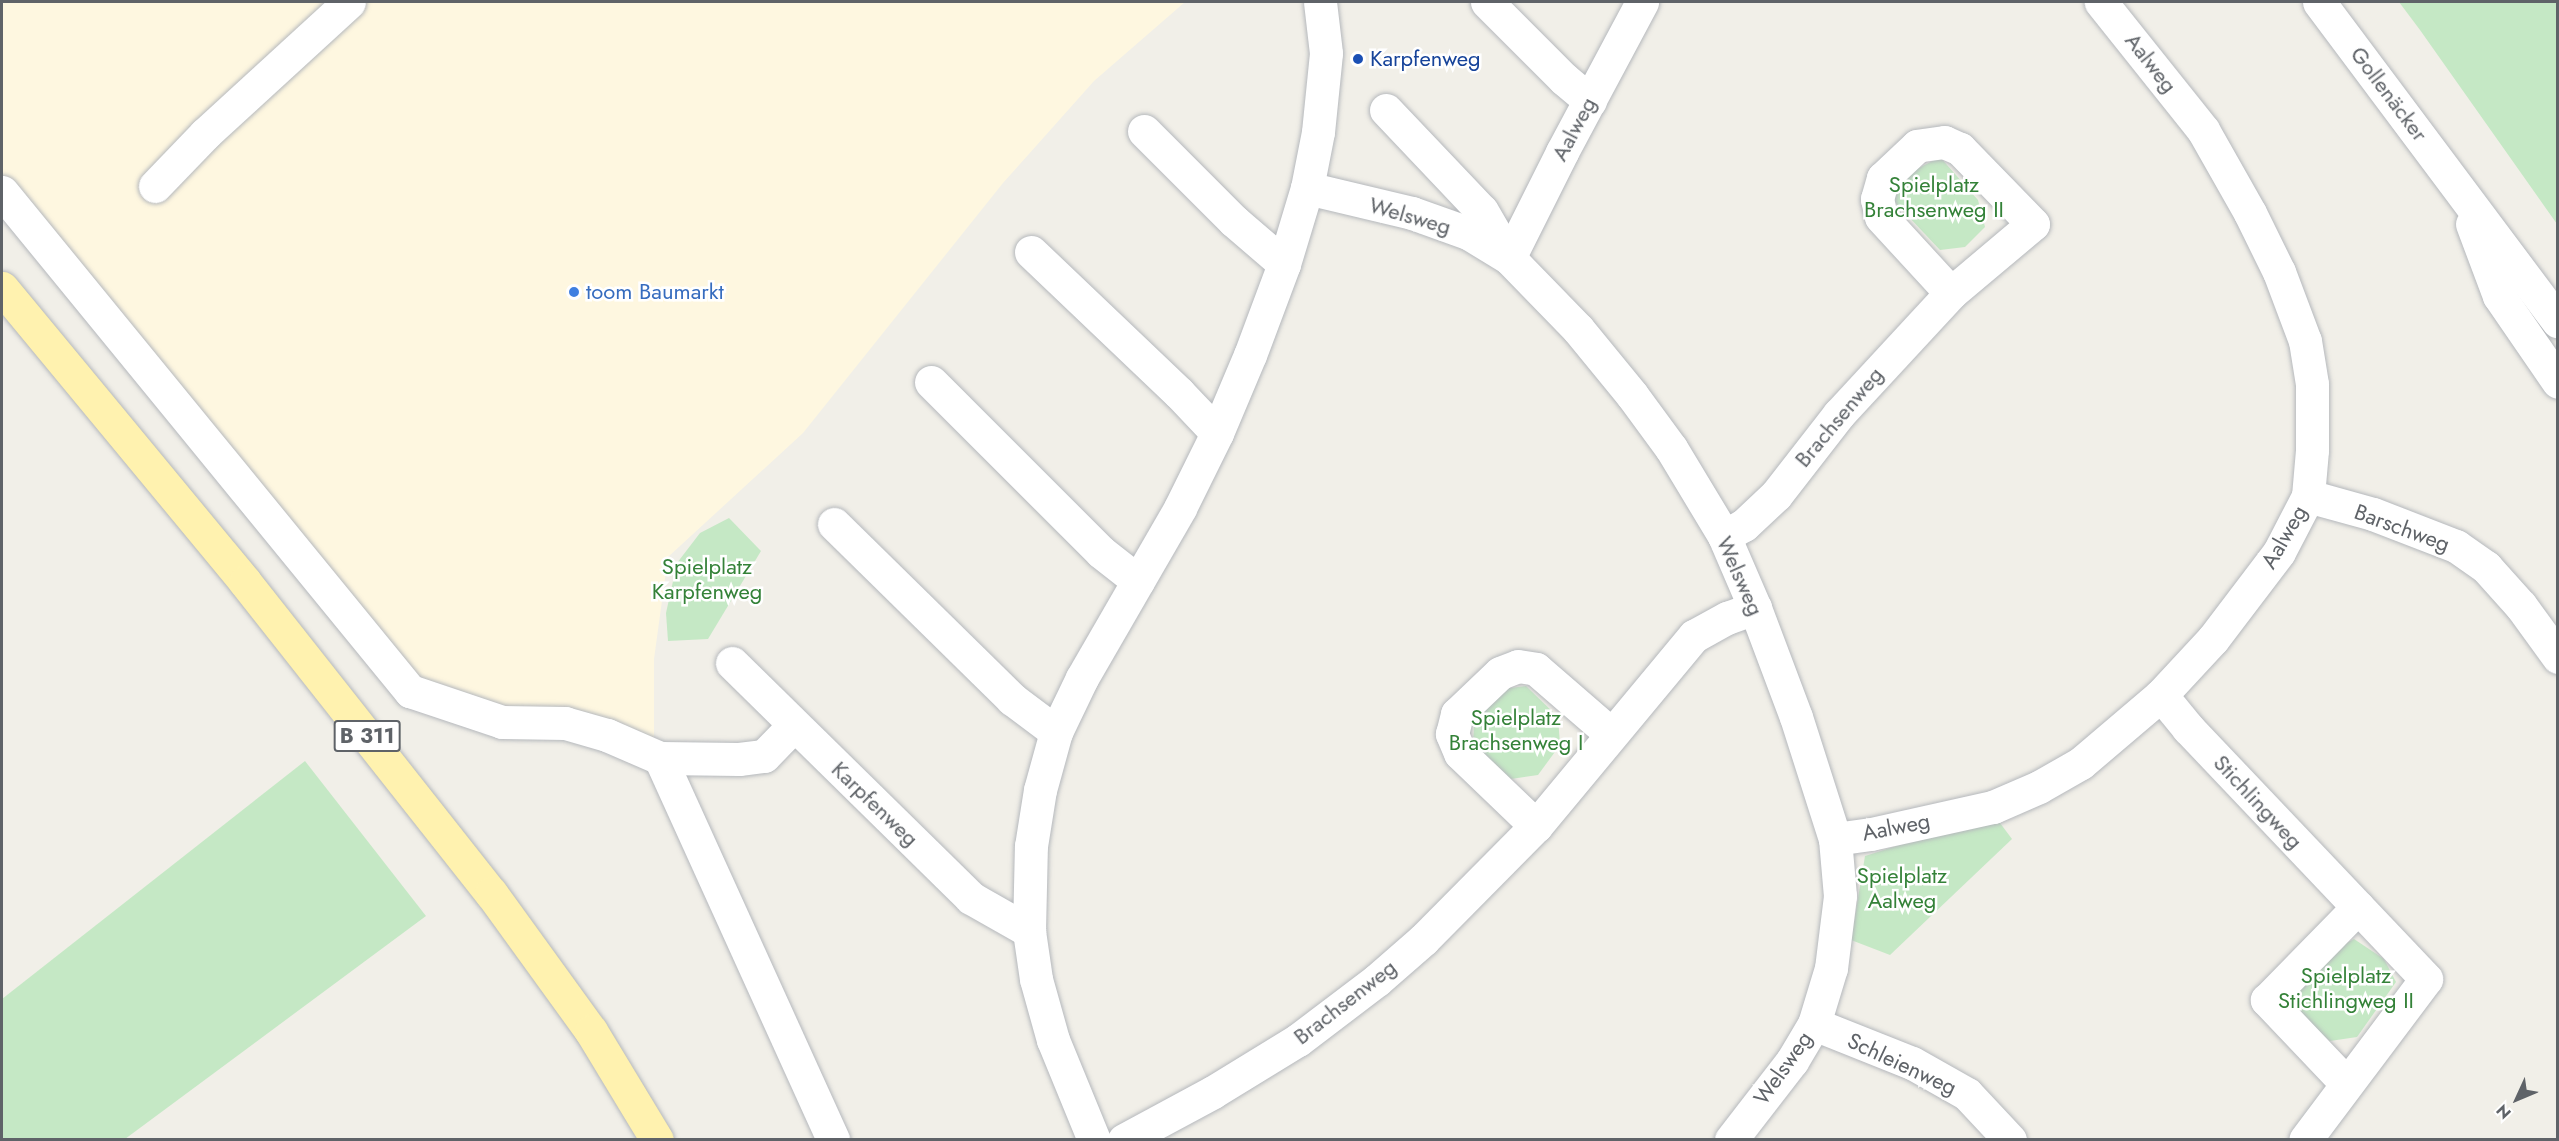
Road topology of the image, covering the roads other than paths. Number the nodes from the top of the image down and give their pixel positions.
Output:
1 (349, 2) edge
2 (1320, 2) edge
3 (1487, 2) edge
4 (1642, 2) edge
5 (2101, 2) edge
6 (2319, 2) edge
7 (1590, 100) junction
8 (1386, 110) dead end
9 (1144, 131) dead end
10 (155, 186) dead end
11 (2458, 186) junction
12 (1307, 188) junction
13 (2, 192) edge
14 (1031, 252) dead end
15 (1509, 258) junction
16 (1284, 264) junction
17 (2, 288) edge
18 (1952, 293) junction
19 (2558, 321) edge
20 (931, 382) dead end
21 (2558, 382) edge
22 (1217, 433) junction
23 (2308, 495) junction
24 (834, 524) dead end
25 (1724, 536) junction
26 (1138, 581) junction
27 (1755, 608) junction
28 (2558, 657) edge
29 (732, 663) dead end
30 (2161, 694) junction
31 (794, 724) junction
32 (1056, 732) junction
33 (1611, 735) junction
34 (660, 758) junction
35 (1536, 826) junction
36 (1835, 839) junction
37 (2358, 908) junction
38 (1029, 931) junction
39 (1814, 1023) junction
40 (2346, 1083) junction
41 (657, 1140) edge
42 (833, 1140) edge
43 (1094, 1140) edge
44 (1124, 1140) edge
45 (1731, 1140) edge
46 (2010, 1140) edge
47 (2305, 1140) edge

1 - 10 street
2 - 12 street
3 - 7 street
4 - 7 street, Aalweg
5 - 23 street, Aalweg
6 - 11 street, Gollenäcker
7 - 15 street, Aalweg
8 - 15 street
9 - 16 street
11 - 19 street, Gollenäcker
11 - 21 street, Gollenäcker
12 - 15 street, Welsweg
12 - 16 street
13 - 34 street
14 - 22 street
15 - 25 street, Welsweg
16 - 22 street
17 - 41 main road, B 311
18 - 18 street, Brachsenweg
18 - 25 street, Brachsenweg
20 - 26 street
22 - 26 street
23 - 28 street, Barschweg
23 - 30 street, Aalweg
24 - 32 street
25 - 27 street, Welsweg
26 - 32 street
27 - 33 street, Brachsenweg
27 - 36 street, Welsweg
29 - 31 street, Karpfenweg
30 - 36 street, Aalweg
30 - 37 street, Stichlingweg
31 - 34 street
31 - 38 street, Karpfenweg
32 - 38 street
33 - 35 street, Brachsenweg
33 - 35 street
34 - 42 street
35 - 44 street, Brachsenweg
36 - 39 street, Welsweg
37 - 40 street, Stichlingweg
37 - 40 street
38 - 43 street
39 - 45 street, Welsweg
39 - 46 street, Schleienweg
40 - 47 street, Stichlingweg

